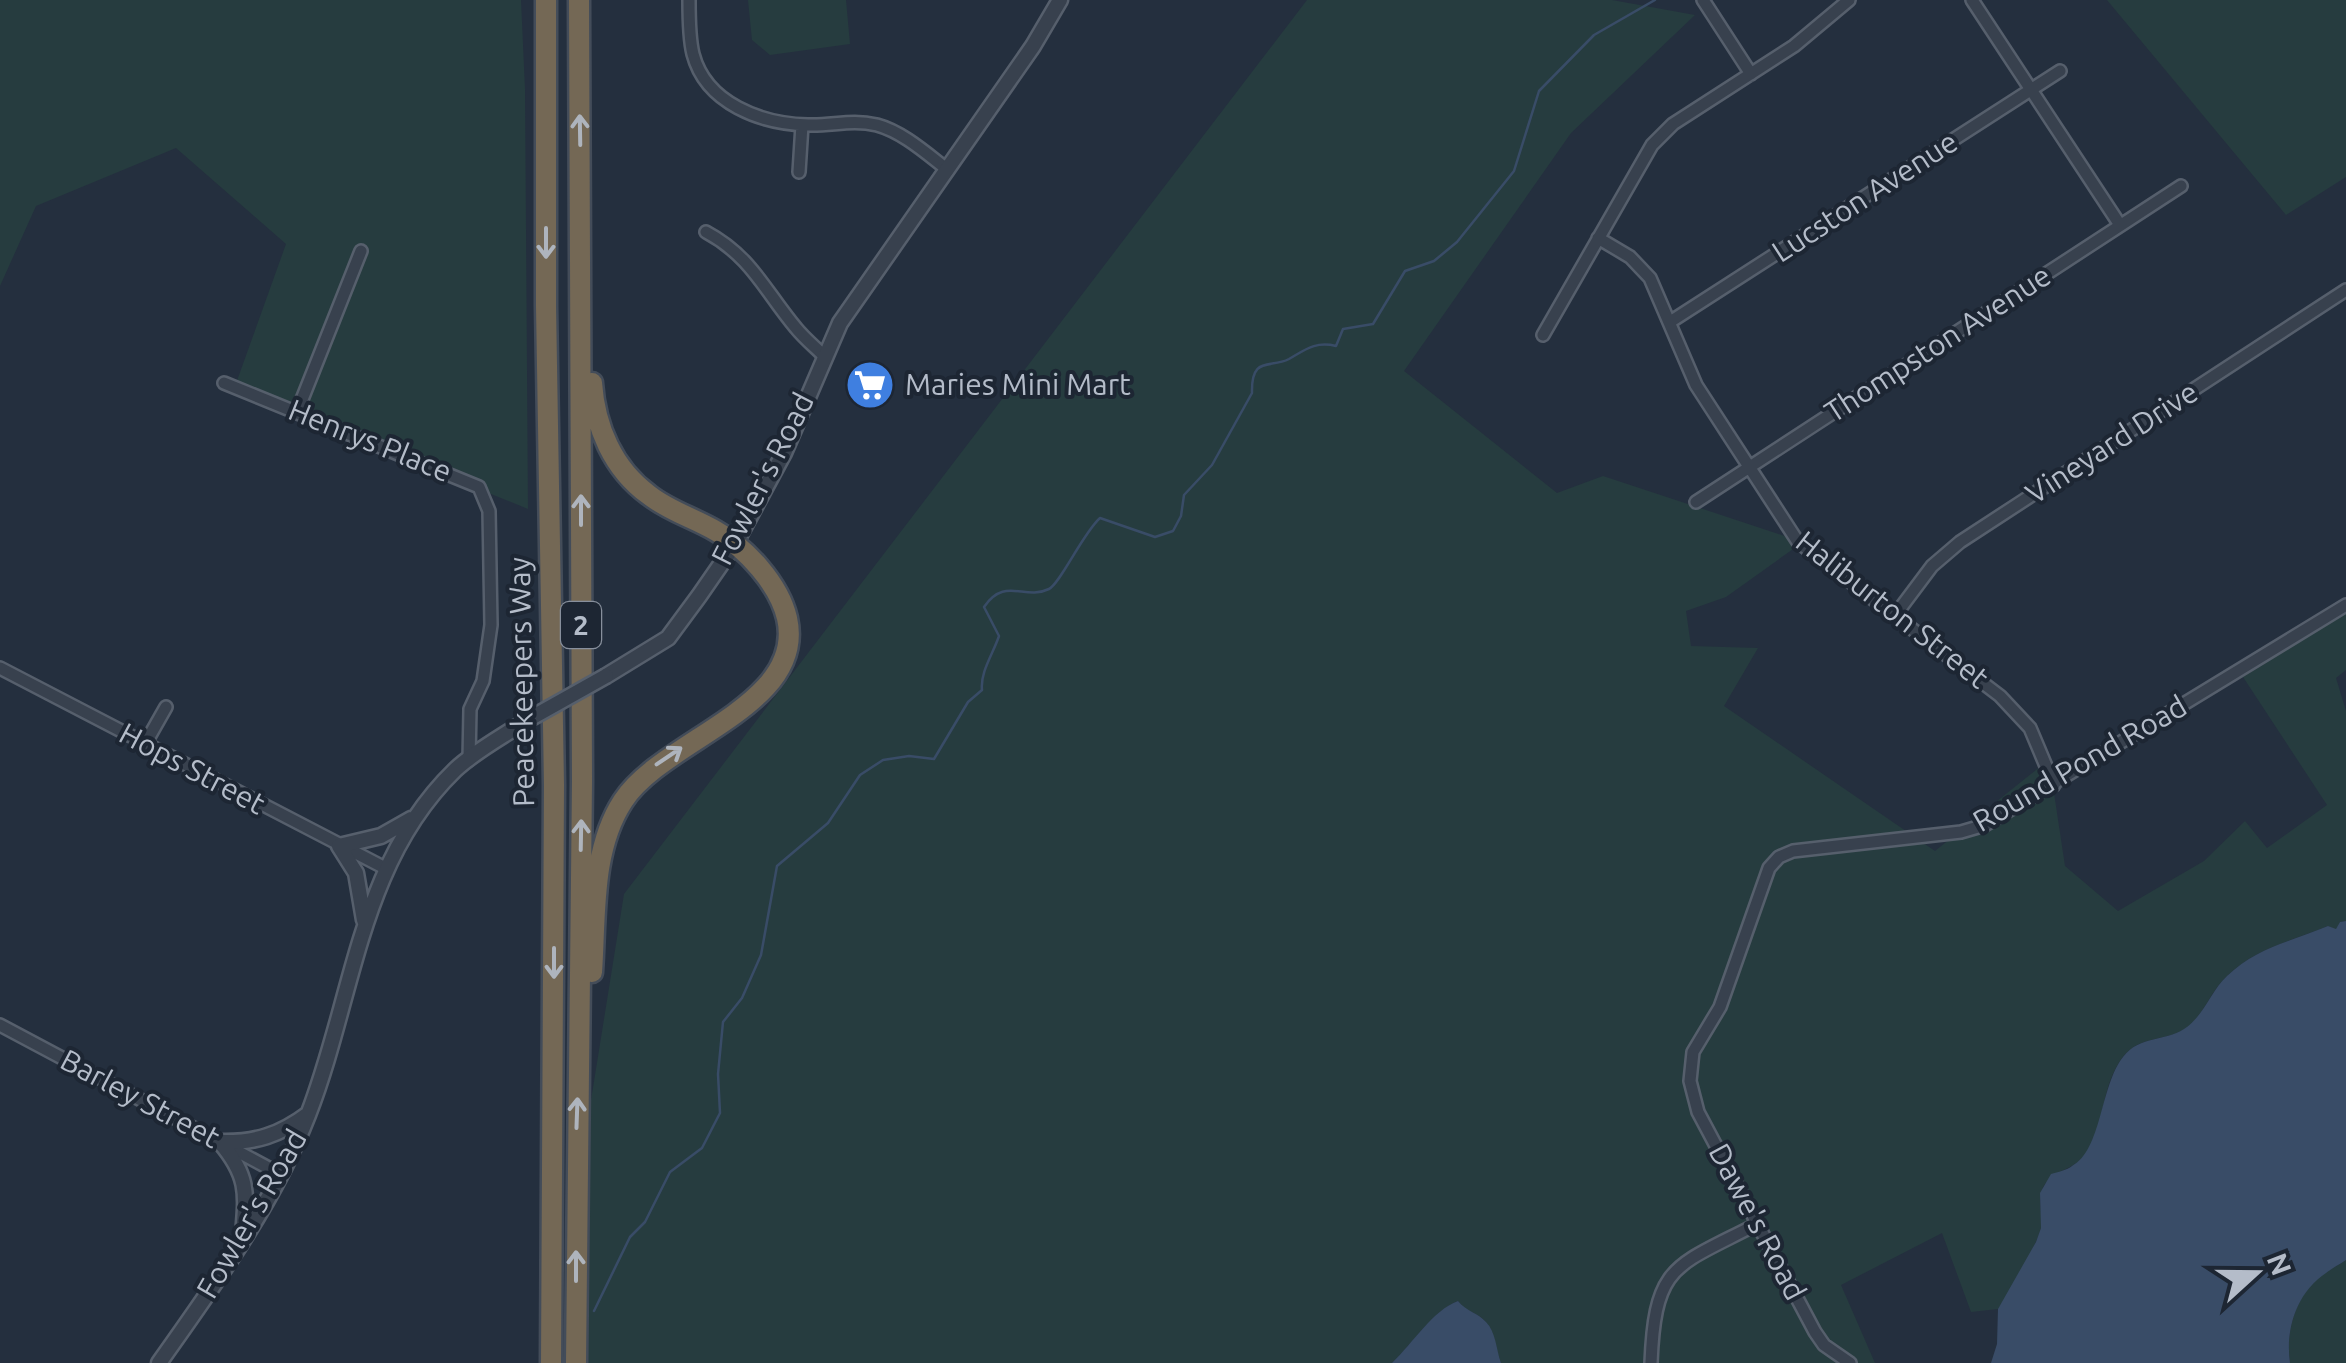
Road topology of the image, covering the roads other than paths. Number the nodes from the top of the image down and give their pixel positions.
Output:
1 (533, 0) edge
2 (546, 0) edge
3 (579, 0) edge
4 (690, 0) edge
5 (1060, 0) edge
6 (1704, 0) edge
7 (1849, 0) edge
8 (1972, 0) edge
9 (2060, 70) dead end
10 (1751, 74) junction
11 (2032, 89) junction
12 (802, 125) junction
13 (948, 170) junction
14 (799, 172) dead end
15 (581, 176) junction
16 (546, 179) junction
17 (2180, 186) dead end
18 (2120, 225) junction
19 (706, 232) dead end
20 (1598, 238) junction
21 (361, 251) dead end
22 (2346, 290) edge
23 (1670, 322) junction
24 (1543, 335) dead end
25 (824, 356) junction
26 (224, 383) dead end
27 (297, 412) junction
28 (1749, 467) junction
29 (1696, 502) dead end
30 (734, 544) junction
31 (2346, 605) edge
32 (1896, 614) junction
33 (0, 668) edge
34 (166, 707) dead end
35 (146, 744) junction
36 (469, 760) junction
37 (2054, 786) junction
38 (415, 816) junction
39 (338, 846) junction
40 (385, 868) junction
41 (365, 926) junction
42 (0, 1025) edge
43 (1690, 1066) joint
44 (579, 1073) junction
45 (308, 1114) junction
46 (220, 1142) junction
47 (280, 1174) junction
48 (1757, 1224) junction
49 (242, 1239) junction
50 (160, 1363) edge
51 (547, 1363) edge
52 (576, 1363) edge
53 (1651, 1363) edge
54 (1850, 1363) edge

1 - 16 highway
2 - 16 highway, Peacekeepers Way / 2
15 -> 3 highway, Peacekeepers Way / 2
4 - 12 street
5 - 13 street, Fowler's Road
6 - 10 street
7 - 10 street
8 - 11 street
9 - 11 street, Lucston Avenue
10 - 20 street
11 - 18 street
11 - 23 street, Lucston Avenue
12 - 13 street
12 - 14 street
13 - 25 street, Fowler's Road
15 - 30 highway
44 -> 15 highway, Peacekeepers Way / 2
16 -> 51 highway, Peacekeepers Way / 2
17 - 18 street, Thompston Avenue
18 - 28 street, Thompston Avenue
19 - 25 street
20 - 23 street, Haliburton Street
20 - 24 street
21 - 27 street
22 - 32 street, Vineyard Drive
23 - 28 street, Haliburton Street
25 - 30 street, Fowler's Road
26 - 27 street, Henrys Place
27 - 36 street, Henrys Place
28 - 29 street, Thompston Avenue
28 - 32 street, Haliburton Street
30 - 36 street, Fowler's Road, bridge
44 -> 30 highway
31 - 37 street, Round Pond Road
32 - 37 street, Haliburton Street
33 - 35 street, Hops Street
34 - 35 street
35 - 39 street, Hops Street
36 - 38 street, Fowler's Road
37 - 43 street, Round Pond Road
38 - 39 street
38 - 40 street, Fowler's Road
39 - 40 street, Hops Street
39 - 41 street
40 - 41 street, Fowler's Road
41 - 45 street, Fowler's Road
42 - 46 street, Barley Street
43 - 48 street, Dawe's Road
52 -> 44 highway, Peacekeepers Way / 2
45 - 46 street
45 - 47 street, Fowler's Road
46 - 47 street, Barley Street
46 - 49 street
47 - 49 street, Fowler's Road
48 - 53 street
48 - 54 street, Dawe's Road
49 - 50 street, Fowler's Road

